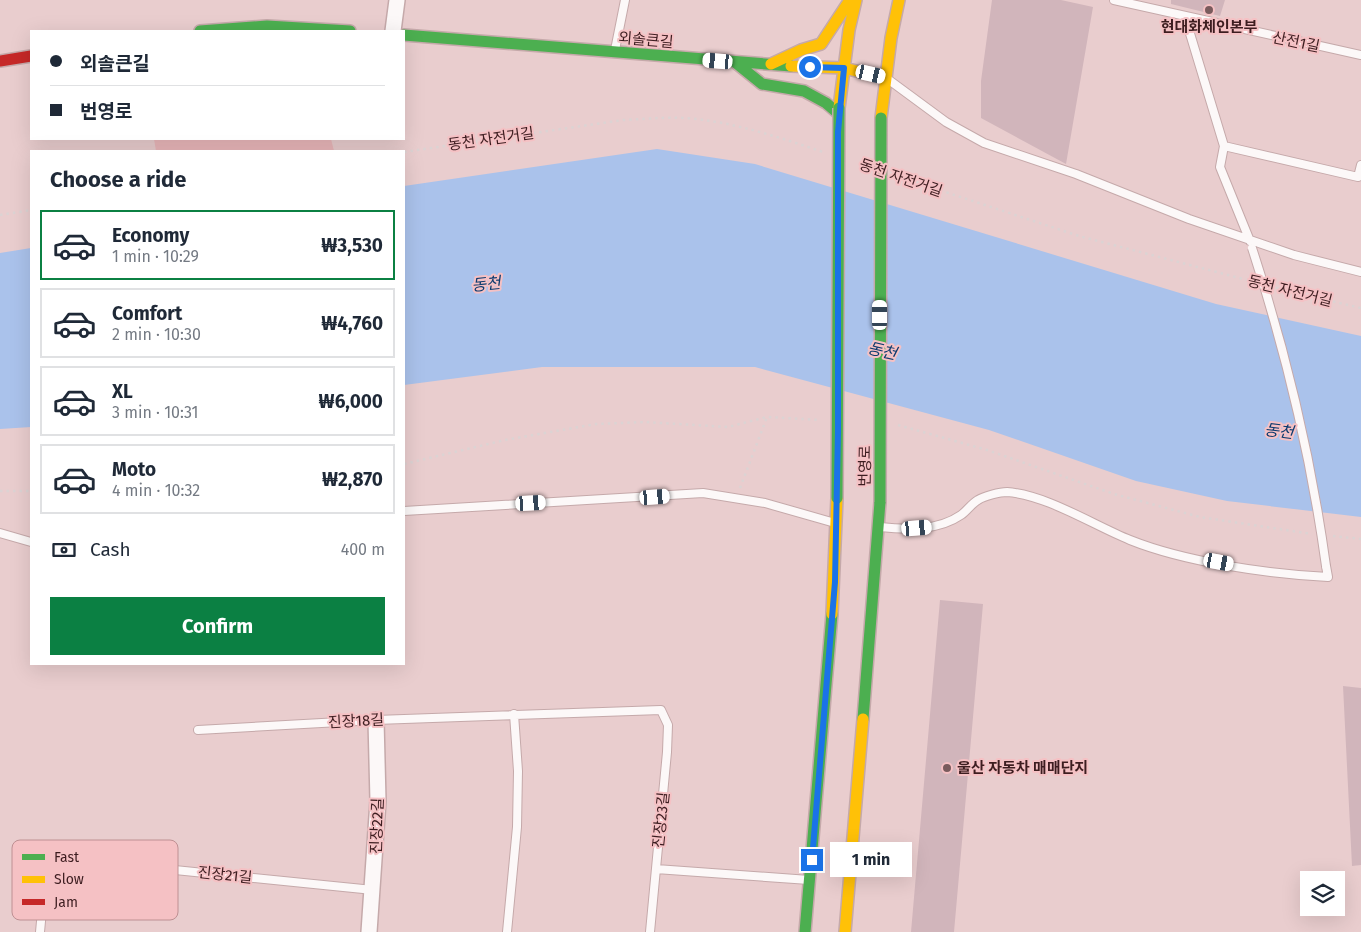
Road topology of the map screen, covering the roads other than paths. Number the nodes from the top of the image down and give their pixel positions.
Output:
1 (397, 0) edge
2 (625, 0) edge
3 (850, 0) edge
4 (856, 0) edge
5 (900, 0) edge
6 (1114, 0) edge
7 (1185, 17) junction
8 (213, 30) edge
9 (333, 30) edge
10 (393, 30) edge
11 (405, 35) edge
12 (615, 52) junction
13 (1361, 55) edge
14 (30, 56) edge
15 (0, 62) edge
16 (736, 62) junction
17 (767, 65) junction
18 (844, 68) junction
19 (885, 78) junction
20 (839, 111) junction
21 (1224, 146) junction
22 (1361, 165) edge
23 (1249, 238) junction
24 (1361, 272) edge
25 (405, 511) edge
26 (837, 524) junction
27 (878, 527) junction
28 (0, 533) edge
29 (30, 542) edge
30 (661, 710) joint
31 (514, 714) junction
32 (376, 720) junction
33 (198, 730) dead end
34 (656, 869) junction
35 (178, 870) edge
36 (810, 880) junction
37 (373, 890) junction
38 (369, 932) edge
39 (507, 932) edge
40 (650, 932) edge
41 (805, 932) edge
42 (845, 932) edge

1 - 10 street
2 - 12 lane
3 - 17 main road
4 - 18 main road, 번영로
5 - 19 main road, 번영로
6 - 7 lane, 산전1길
7 - 13 lane, 산전1길
7 - 21 lane
8 - 9 main road
11 - 12 main road, 외솔큰길
12 - 16 main road, 외솔큰길
14 - 15 main road
16 - 17 main road, 외솔큰길
16 - 20 main road
17 - 18 main road, 외솔큰길
18 - 19 main road, 외솔큰길
18 - 20 main road, 번영로
19 - 23 lane
19 - 27 main road, 번영로, bridge
20 - 26 main road, 번영로, bridge
21 - 22 lane
21 - 23 lane
23 - 24 lane
23 - 27 lane, bridge
25 - 26 lane
26 - 36 main road, 번영로
27 - 42 main road, 번영로
28 - 29 lane
30 - 31 lane, 진장18길
30 - 34 lane, 진장23길
31 - 32 lane, 진장18길
31 - 39 lane
32 - 33 lane, 진장18길
32 - 37 street, 진장22길
34 - 36 lane
34 - 40 lane, 진장23길
35 - 37 lane, 진장21길
36 - 41 main road, 번영로
37 - 38 street, 진장22길

